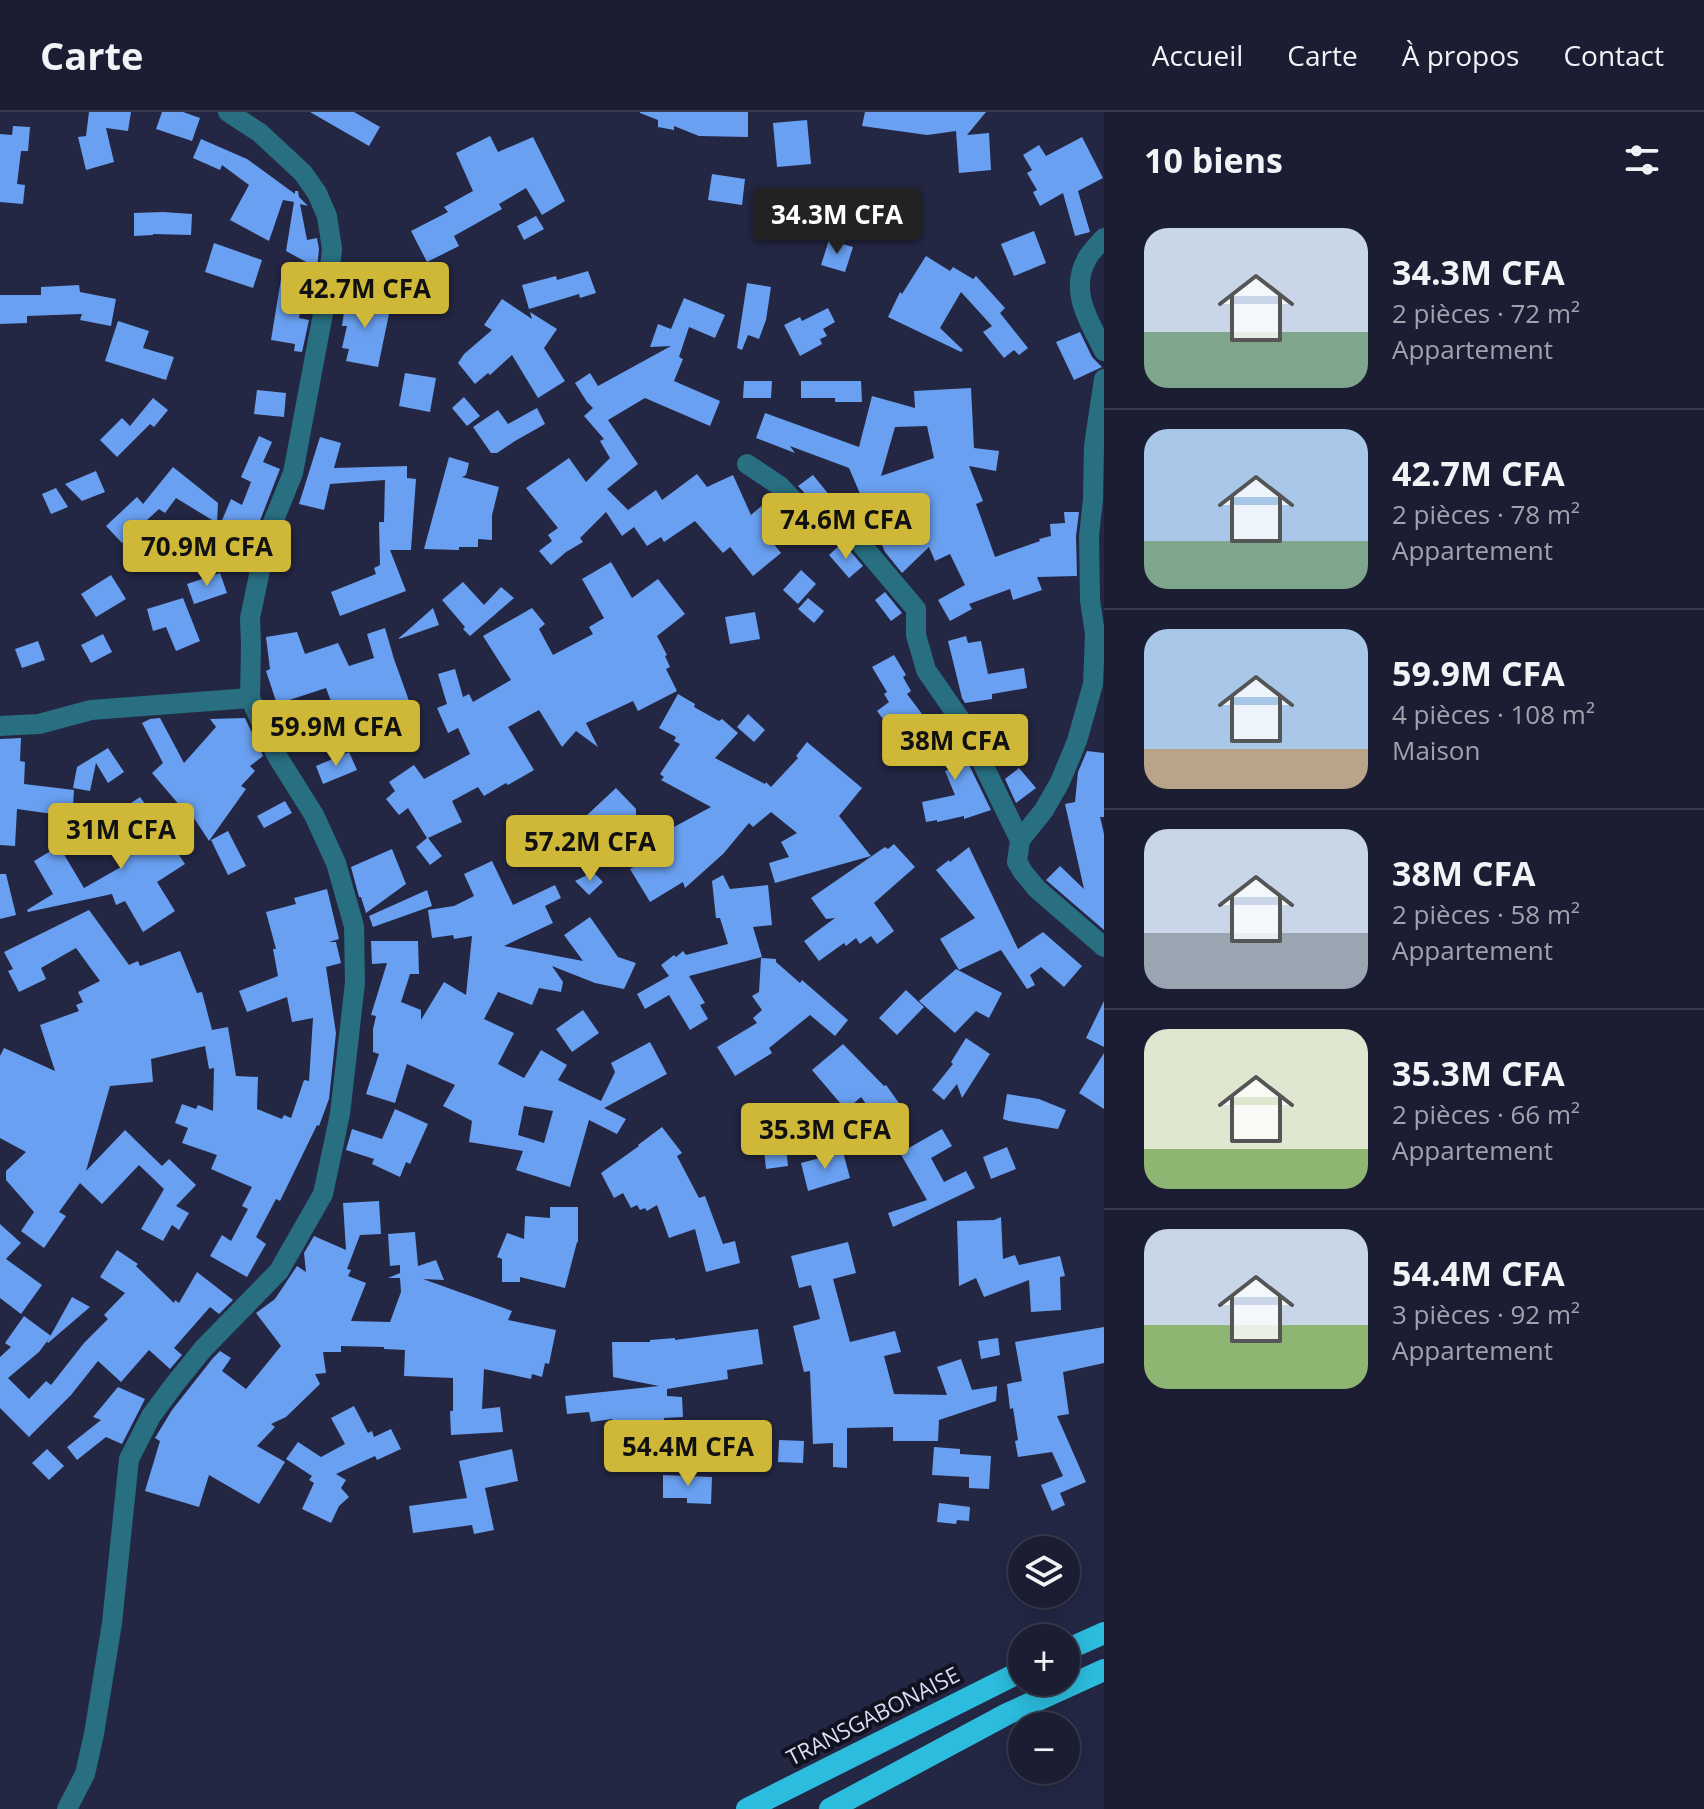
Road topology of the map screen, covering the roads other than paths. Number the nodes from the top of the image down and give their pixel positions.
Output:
1 (228, 112) edge
2 (1104, 238) edge
3 (1104, 351) edge
4 (1104, 379) edge
5 (747, 464) dead end
6 (250, 698) junction
7 (0, 726) edge
8 (1020, 840) junction
9 (1104, 947) edge
10 (1104, 1633) edge
11 (1080, 1644) edge
12 (1104, 1670) edge
13 (1008, 1678) edge
14 (67, 1809) edge
15 (747, 1809) edge
16 (830, 1809) edge

1 - 6 street
2 - 3 street
4 - 8 street
5 - 8 street
6 - 7 street
6 - 14 street
8 - 9 street
10 - 11 highway
12 - 16 highway
13 - 15 highway, TRANSGABONAISE

